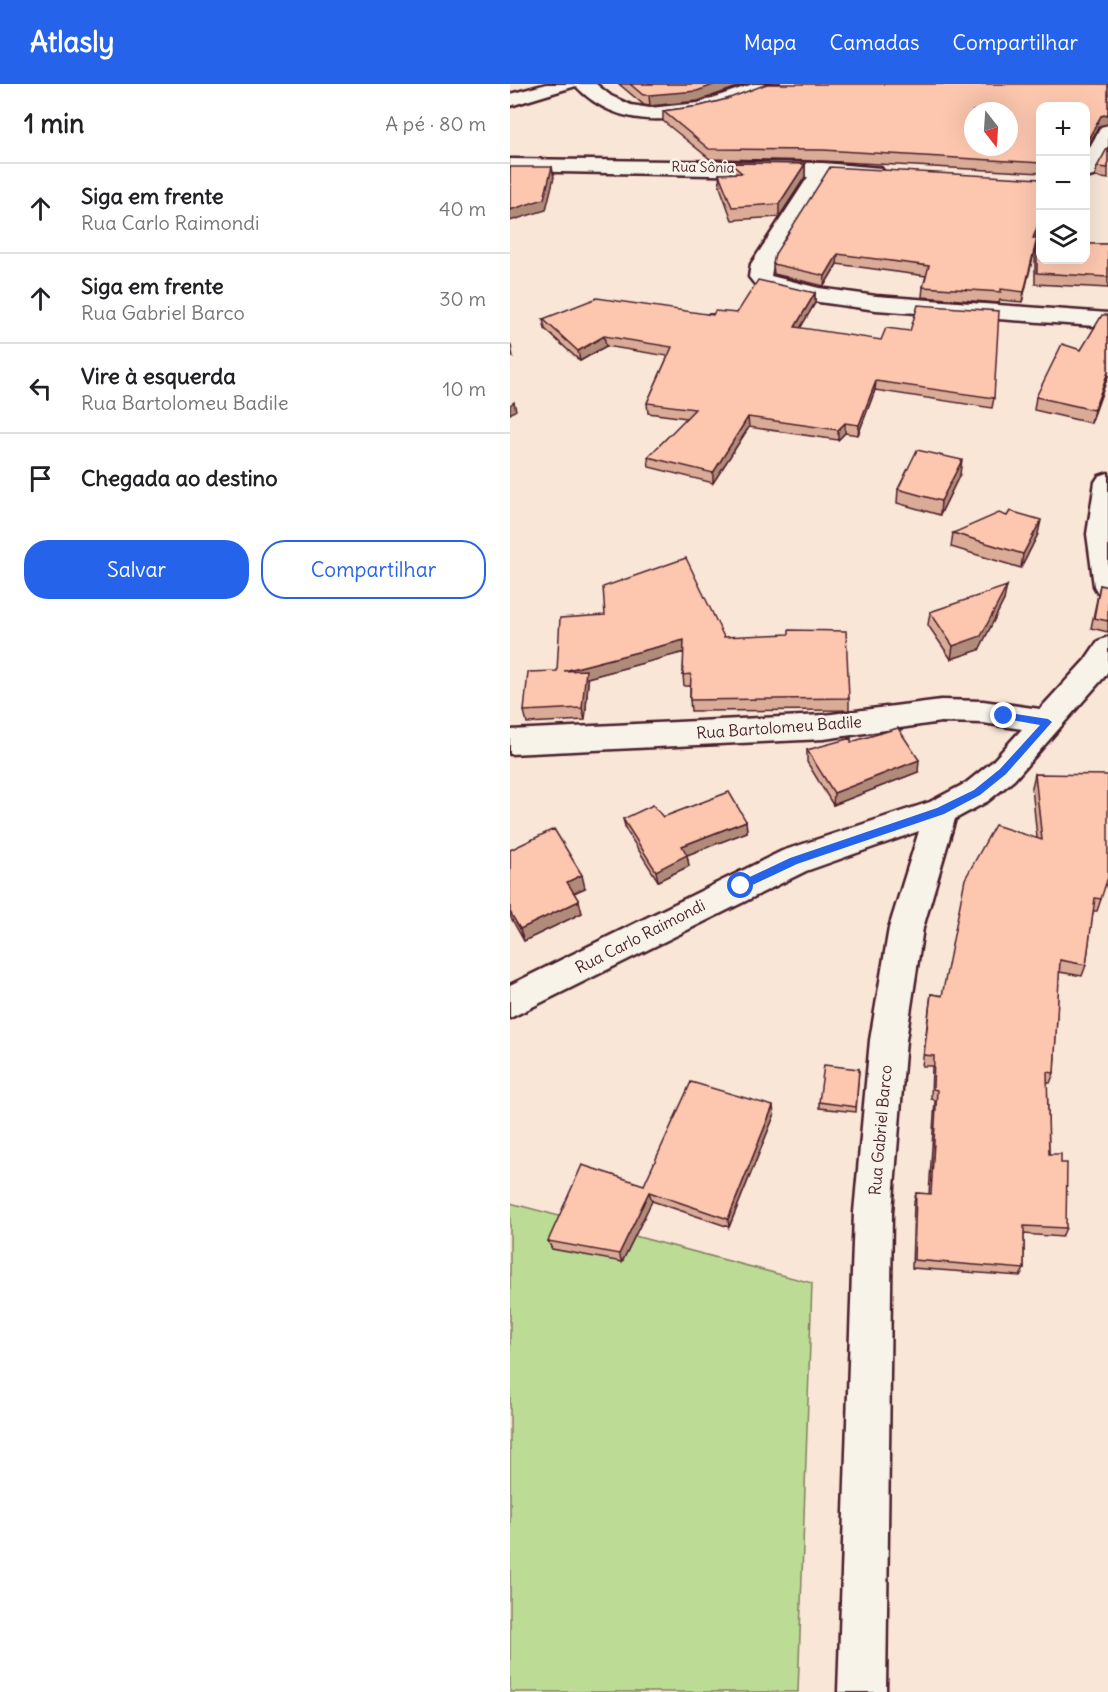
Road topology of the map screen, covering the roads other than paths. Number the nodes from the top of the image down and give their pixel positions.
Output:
1 (568, 84) edge
2 (584, 84) edge
3 (770, 84) edge
4 (510, 100) edge
5 (1108, 131) edge
6 (510, 165) edge
7 (823, 169) junction
8 (892, 173) edge
9 (1090, 177) edge
10 (1108, 320) edge
11 (1108, 482) edge
12 (1108, 586) edge
13 (1108, 648) edge
14 (1048, 722) junction
15 (510, 742) edge
16 (941, 811) junction
17 (510, 1002) edge
18 (862, 1692) edge

1 - 4 street
2 - 3 street
5 - 9 street
6 - 7 street, Rua Sônia
7 - 8 street, Rua Sônia
7 - 10 street
11 - 12 street
13 - 14 street
14 - 15 street, Rua Bartolomeu Badile
14 - 16 street
16 - 17 street, Rua Carlo Raimondi
16 - 18 street, Rua Gabriel Barco

